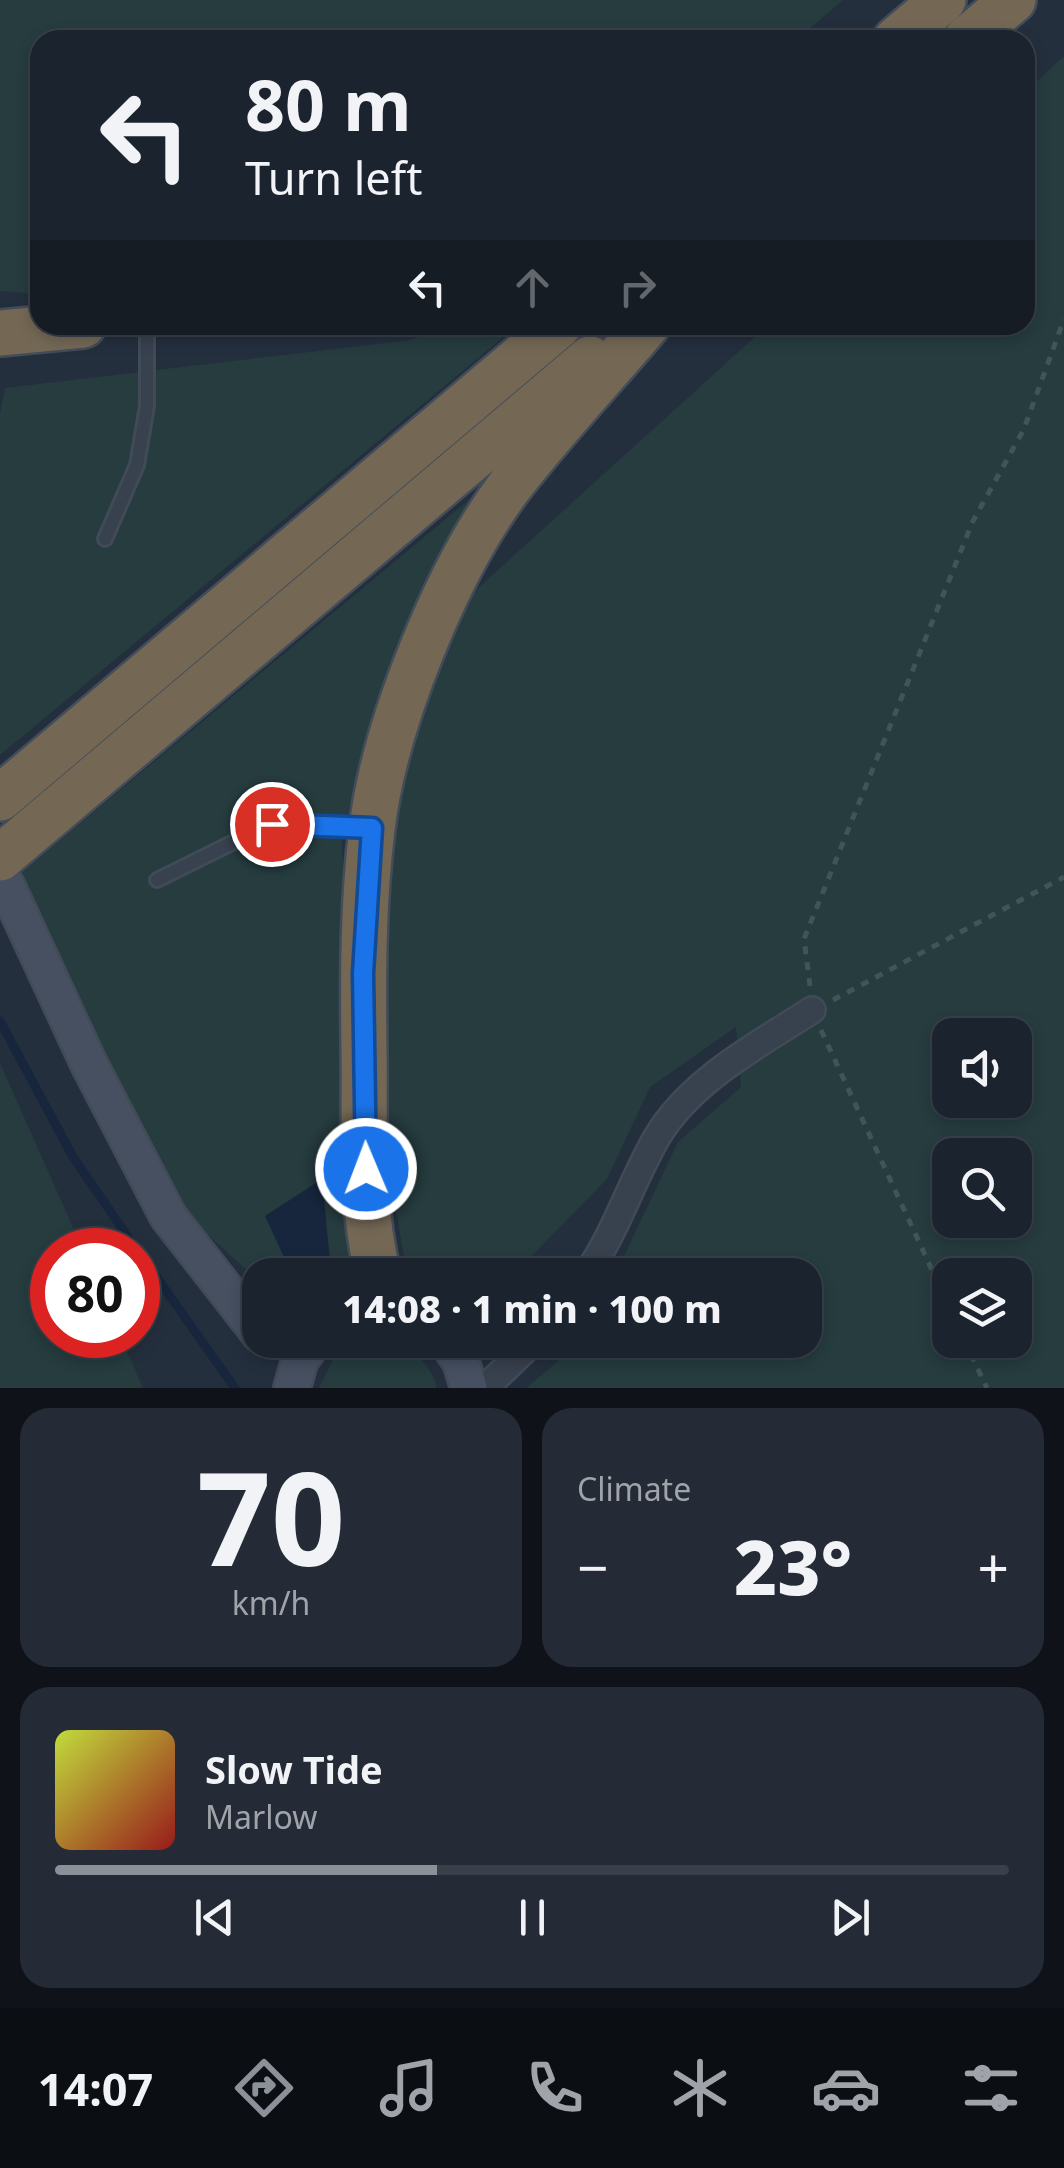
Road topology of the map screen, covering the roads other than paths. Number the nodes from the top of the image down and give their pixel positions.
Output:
1 (943, 0) edge
2 (1013, 0) edge
3 (908, 30) edge
4 (978, 30) edge
5 (30, 331) edge
6 (0, 334) edge
7 (146, 335) edge
8 (547, 335) edge
9 (619, 335) edge
10 (639, 335) edge
11 (105, 539) dead end
12 (0, 798) edge
13 (372, 828) junction
14 (4, 876) edge
15 (157, 880) dead end
16 (812, 1010) road end
17 (168, 1216) junction
18 (602, 1252) junction
19 (376, 1258) edge
20 (595, 1258) edge
21 (598, 1258) edge
22 (242, 1277) edge
23 (242, 1311) edge
24 (276, 1358) edge
25 (302, 1358) edge
26 (459, 1358) edge
27 (516, 1358) edge
28 (292, 1386) edge
29 (469, 1388) edge
30 (485, 1388) edge

1 - 3 highway
2 - 4 highway
5 - 6 highway
7 - 11 lane
8 - 12 highway
9 - 14 highway
10 - 13 highway
13 - 15 lane
13 - 19 highway
14 - 17 street
16 - 18 street
17 - 22 street
17 - 23 street
18 - 20 street
18 - 21 street
24 - 28 street
25 - 28 street
26 - 29 street
27 - 30 street

